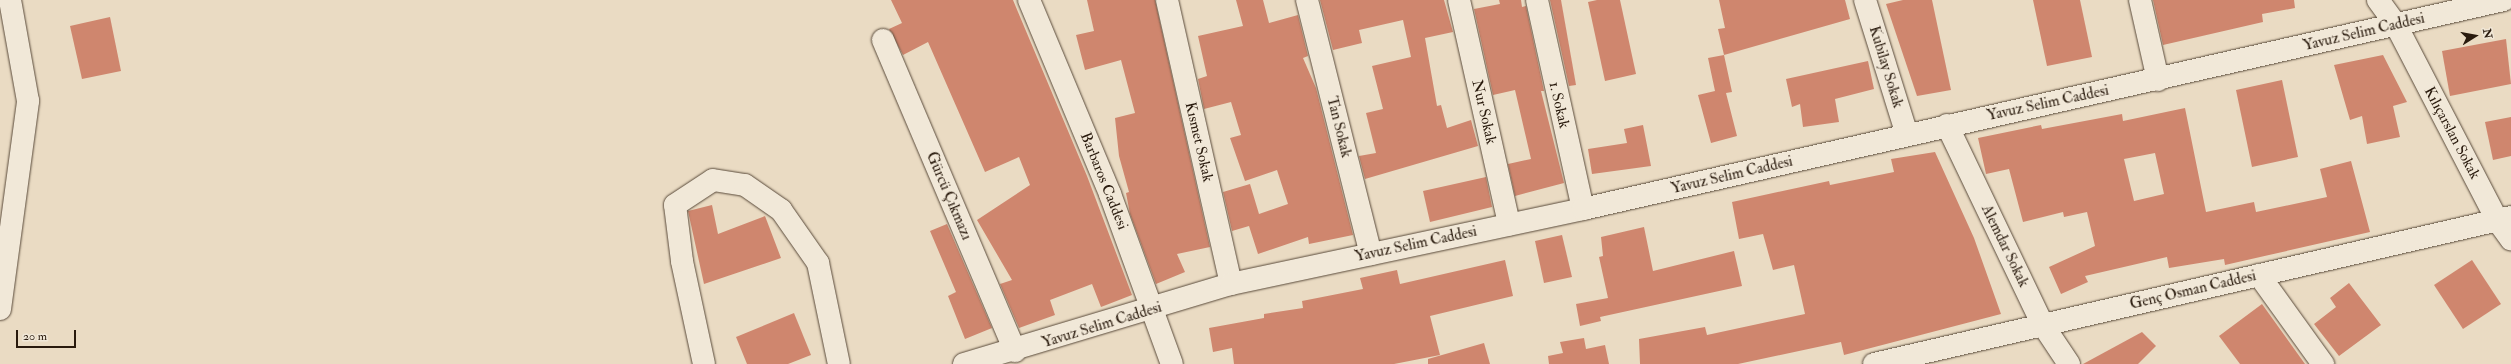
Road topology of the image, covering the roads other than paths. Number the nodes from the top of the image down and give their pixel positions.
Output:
1 (10, 0) edge
2 (1030, 0) edge
3 (1167, 0) edge
4 (1307, 0) edge
5 (1459, 0) edge
6 (1537, 0) edge
7 (1865, 0) edge
8 (2140, 0) edge
9 (2378, 0) edge
10 (2504, 0) edge
11 (2396, 25) junction
12 (883, 40) dead end
13 (2158, 80) junction
14 (1947, 125) junction
15 (1907, 135) junction
16 (1583, 209) junction
17 (2504, 218) edge
18 (1509, 224) junction
19 (2511, 239) edge
20 (1371, 254) junction
21 (2259, 275) junction
22 (1232, 284) junction
23 (0, 309) edge
24 (1154, 309) junction
25 (2043, 325) junction
26 (1015, 352) junction
27 (977, 363) edge
28 (704, 364) edge
29 (839, 364) edge
30 (1172, 364) edge
31 (1874, 364) edge
32 (2069, 364) edge
33 (2323, 364) edge

1 - 23 street
2 - 24 street, Barbaros Caddesi
3 - 22 street, Kısmet Sokak
4 - 20 street, Tan Sokak
5 - 18 street, Nur Sokak
6 - 16 street, 1. Sokak
7 - 15 street, Kubilay Sokak
8 - 13 street
9 - 11 street, Kılıçarslan Sokak
10 - 11 street, Yavuz Selim Caddesi
11 - 13 street, Yavuz Selim Caddesi
11 - 17 street, Kılıçarslan Sokak
12 - 26 street, Gürcü Çıkmazı
13 - 14 street, Yavuz Selim Caddesi
14 - 15 street, Yavuz Selim Caddesi
14 - 25 street, Alemdar Sokak
15 - 16 street, Yavuz Selim Caddesi
16 - 18 street, Yavuz Selim Caddesi
17 - 19 street, Kılıçarslan Sokak
17 - 21 street, Genç Osman Caddesi
18 - 20 street, Yavuz Selim Caddesi
20 - 22 street, Yavuz Selim Caddesi
21 - 25 street, Genç Osman Caddesi
21 - 33 street
22 - 24 street, Yavuz Selim Caddesi
24 - 26 street, Yavuz Selim Caddesi
24 - 30 street, Barbaros Caddesi
25 - 31 street, Genç Osman Caddesi
25 - 32 street, Alemdar Sokak
26 - 27 street, Yavuz Selim Caddesi
28 - 29 street

